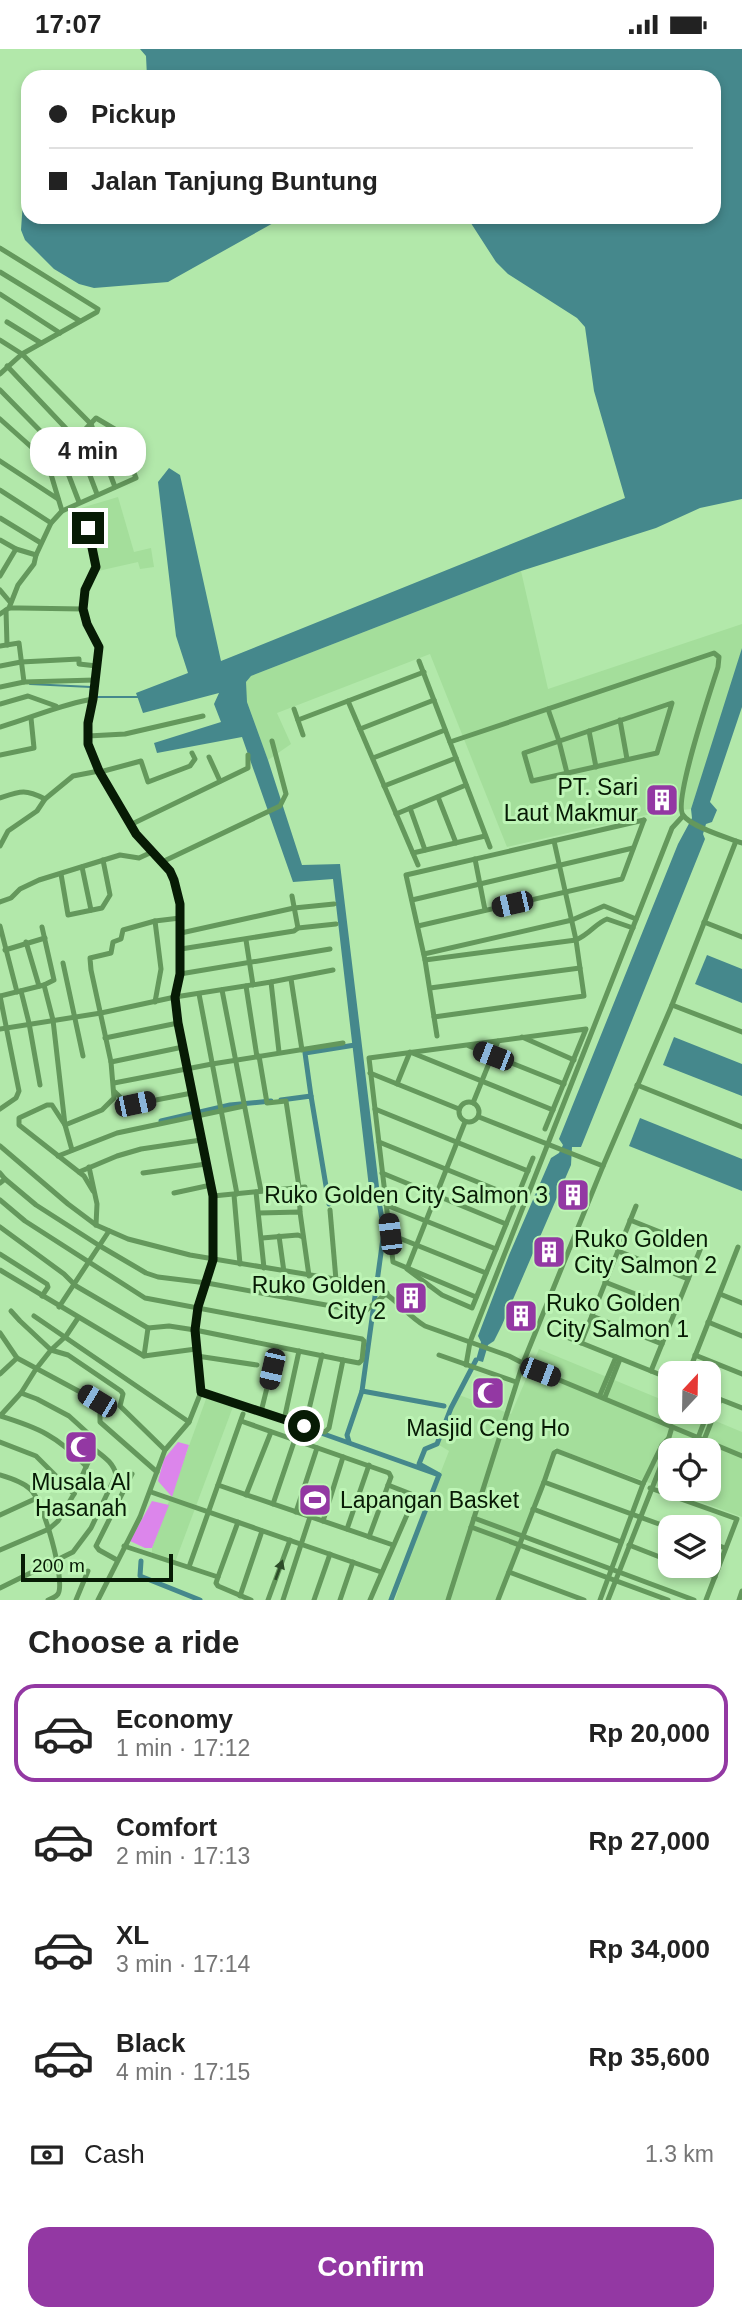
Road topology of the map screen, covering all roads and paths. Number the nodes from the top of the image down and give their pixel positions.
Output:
1 (0, 248) edge
2 (0, 272) edge
3 (0, 294) edge
4 (80, 321) junction
5 (7, 322) dead end
6 (60, 333) junction
7 (0, 340) edge
8 (41, 343) junction
9 (22, 354) junction
10 (4, 366) edge
11 (0, 374) edge
12 (0, 390) edge
13 (0, 419) edge
14 (91, 423) junction
15 (117, 430) junction
16 (76, 439) junction
17 (140, 444) dead end
18 (59, 450) junction
19 (0, 461) edge
20 (47, 461) junction
21 (116, 487) junction
22 (0, 490) edge
23 (97, 494) junction
24 (58, 499) junction
25 (79, 502) junction
26 (62, 511) junction
27 (86, 516) dead end
28 (0, 518) edge
29 (51, 523) junction
30 (0, 540) edge
31 (41, 543) junction
32 (16, 549) junction
33 (36, 555) junction
34 (0, 576) edge
35 (0, 590) edge
36 (6, 609) edge
37 (83, 609) junction
38 (4, 645) edge
39 (419, 661) dead end
40 (21, 662) junction
41 (0, 666) edge
42 (97, 666) junction
43 (424, 672) junction
44 (96, 680) junction
45 (24, 681) junction
46 (0, 687) edge
47 (93, 699) junction
48 (434, 700) junction
49 (348, 701) junction
50 (0, 704) edge
51 (57, 706) junction
52 (294, 709) dead end
53 (548, 709) junction
54 (203, 716) dead end
55 (31, 718) junction
56 (298, 720) junction
57 (620, 720) junction
58 (0, 727) edge
59 (360, 729) junction
60 (445, 730) junction
61 (589, 731) junction
62 (303, 735) dead end
63 (88, 736) junction
64 (272, 741) dead end
65 (559, 741) junction
66 (450, 742) junction
67 (192, 753) dead end
68 (0, 755) edge
69 (247, 755) dead end
70 (209, 757) dead end
71 (373, 758) junction
72 (456, 758) junction
73 (628, 759) junction
74 (596, 767) junction
75 (100, 771) junction
76 (567, 773) junction
77 (220, 781) junction
78 (466, 785) junction
79 (384, 786) junction
80 (438, 797) junction
81 (0, 798) edge
82 (45, 799) junction
83 (410, 808) junction
84 (396, 814) junction
85 (683, 816) junction
86 (132, 824) junction
87 (485, 836) junction
88 (554, 841) junction
89 (739, 842) edge
90 (456, 843) junction
91 (0, 846) edge
92 (490, 847) dead end
93 (634, 848) junction
94 (425, 850) junction
95 (152, 852) junction
96 (413, 853) junction
97 (475, 859) junction
98 (103, 860) junction
99 (162, 862) junction
100 (418, 865) dead end
101 (559, 865) junction
102 (82, 867) junction
103 (61, 874) junction
104 (480, 884) junction
105 (566, 892) junction
106 (292, 896) dead end
107 (412, 900) junction
108 (0, 902) edge
109 (334, 904) dead end
110 (294, 908) junction
111 (91, 910) junction
112 (485, 911) junction
113 (180, 918) junction
114 (636, 919) junction
115 (572, 920) junction
116 (155, 921) junction
117 (704, 922) junction
118 (336, 924) dead end
119 (0, 926) edge
120 (418, 926) junction
121 (43, 927) dead end
122 (298, 928) junction
123 (633, 928) junction
124 (180, 933) junction
125 (742, 937) edge
126 (45, 938) junction
127 (246, 940) junction
128 (576, 940) junction
129 (26, 942) junction
130 (3, 947) edge
131 (181, 949) junction
132 (330, 949) dead end
133 (425, 957) junction
134 (63, 963) dead end
135 (250, 963) junction
136 (580, 968) junction
137 (333, 970) dead end
138 (180, 974) junction
139 (291, 979) junction
140 (271, 982) junction
141 (253, 985) junction
142 (41, 986) junction
143 (246, 986) junction
144 (430, 988) junction
145 (222, 990) junction
146 (19, 992) junction
147 (199, 993) junction
148 (0, 996) edge
149 (175, 997) junction
150 (155, 1002) junction
151 (671, 1005) junction
152 (101, 1013) junction
153 (74, 1017) junction
154 (434, 1017) junction
155 (54, 1020) junction
156 (29, 1023) junction
157 (178, 1023) junction
158 (3, 1029) edge
159 (742, 1033) edge
160 (437, 1036) dead end
161 (522, 1037) junction
162 (105, 1038) junction
163 (498, 1041) junction
164 (343, 1044) dead end
165 (466, 1045) junction
166 (183, 1047) junction
167 (302, 1050) junction
168 (279, 1052) junction
169 (410, 1052) junction
170 (83, 1056) dead end
171 (493, 1056) junction
172 (258, 1057) junction
173 (574, 1060) junction
174 (235, 1061) junction
175 (111, 1062) junction
176 (212, 1064) junction
177 (188, 1068) junction
178 (370, 1073) junction
179 (482, 1081) junction
180 (114, 1083) junction
181 (397, 1084) junction
182 (564, 1084) junction
183 (40, 1085) dead end
184 (637, 1086) junction
185 (115, 1093) junction
186 (192, 1093) junction
187 (473, 1103) junction
188 (244, 1104) junction
189 (0, 1109) edge
190 (220, 1109) junction
191 (375, 1109) junction
192 (459, 1109) junction
193 (553, 1109) junction
194 (196, 1114) junction
195 (479, 1117) junction
196 (465, 1122) junction
197 (65, 1125) junction
198 (742, 1127) edge
199 (545, 1129) dead end
200 (201, 1140) junction
201 (379, 1142) junction
202 (457, 1143) junction
203 (548, 1145) junction
204 (0, 1146) edge
205 (72, 1150) junction
206 (58, 1156) junction
207 (533, 1158) dead end
208 (206, 1164) junction
209 (603, 1166) junction
210 (89, 1167) junction
211 (446, 1170) junction
212 (528, 1171) junction
213 (79, 1172) junction
214 (143, 1173) dead end
215 (382, 1173) junction
216 (2, 1178) edge
217 (211, 1185) junction
218 (302, 1187) junction
219 (93, 1191) junction
220 (258, 1192) junction
221 (174, 1193) dead end
222 (236, 1195) junction
223 (436, 1195) junction
224 (213, 1196) junction
225 (517, 1198) junction
226 (0, 1199) edge
227 (386, 1205) junction
228 (636, 1206) dead end
229 (330, 1210) dead end
230 (300, 1211) junction
231 (259, 1213) junction
232 (630, 1220) junction
233 (425, 1221) junction
234 (506, 1224) junction
235 (96, 1225) junction
236 (0, 1227) edge
237 (109, 1231) junction
238 (390, 1234) junction
239 (706, 1235) dead end
240 (279, 1236) junction
241 (303, 1237) junction
242 (262, 1238) junction
243 (415, 1245) junction
244 (100, 1246) junction
245 (738, 1247) dead end
246 (701, 1248) junction
247 (496, 1249) junction
248 (618, 1251) junction
249 (0, 1254) edge
250 (213, 1260) junction
251 (733, 1262) junction
252 (89, 1263) junction
253 (240, 1264) junction
254 (742, 1265) edge
255 (264, 1268) junction
256 (407, 1269) junction
257 (0, 1270) edge
258 (284, 1272) junction
259 (486, 1273) junction
260 (309, 1276) junction
261 (688, 1279) junction
262 (336, 1280) junction
263 (605, 1282) junction
264 (207, 1283) junction
265 (76, 1286) junction
266 (387, 1293) junction
267 (720, 1294) junction
268 (43, 1296) junction
269 (476, 1297) junction
270 (742, 1303) edge
271 (60, 1307) junction
272 (198, 1307) junction
273 (676, 1310) junction
274 (11, 1311) dead end
275 (34, 1316) dead end
276 (592, 1316) junction
277 (78, 1318) junction
278 (708, 1322) junction
279 (148, 1328) junction
280 (195, 1330) junction
281 (0, 1333) edge
282 (66, 1336) junction
283 (564, 1336) dead end
284 (742, 1336) edge
285 (473, 1343) junction
286 (581, 1343) junction
287 (662, 1344) junction
288 (277, 1347) junction
289 (51, 1350) junction
290 (299, 1351) junction
291 (197, 1352) junction
292 (322, 1355) junction
293 (439, 1355) dead end
294 (695, 1355) junction
295 (144, 1356) junction
296 (17, 1358) junction
297 (618, 1358) junction
298 (343, 1360) junction
299 (693, 1361) edge
300 (523, 1363) junction
301 (257, 1365) dead end
302 (468, 1366) junction
303 (36, 1369) junction
304 (651, 1371) junction
305 (0, 1374) edge
306 (658, 1374) edge
307 (742, 1374) edge
308 (516, 1382) junction
309 (201, 1392) junction
310 (21, 1393) junction
311 (603, 1396) junction
312 (721, 1399) edge
313 (742, 1408) edge
314 (261, 1412) junction
315 (284, 1420) junction
316 (188, 1422) junction
317 (304, 1426) junction
318 (672, 1427) junction
319 (271, 1431) junction
320 (668, 1438) edge
321 (699, 1438) edge
322 (295, 1440) junction
323 (0, 1442) edge
324 (721, 1447) edge
325 (317, 1448) junction
326 (94, 1449) junction
327 (165, 1451) junction
328 (658, 1454) edge
329 (742, 1455) edge
330 (343, 1457) junction
331 (369, 1465) junction
332 (86, 1466) junction
333 (653, 1466) junction
334 (658, 1467) edge
335 (157, 1472) junction
336 (658, 1472) edge
337 (132, 1474) dead end
338 (0, 1475) edge
339 (544, 1482) junction
340 (643, 1484) junction
341 (218, 1485) junction
342 (388, 1485) junction
343 (650, 1488) junction
344 (151, 1492) junction
345 (74, 1494) junction
346 (246, 1495) junction
347 (37, 1498) junction
348 (273, 1504) junction
349 (0, 1508) edge
350 (533, 1509) junction
351 (8, 1511) junction
352 (209, 1512) junction
353 (296, 1512) junction
354 (632, 1514) junction
355 (0, 1515) edge
356 (310, 1517) junction
357 (639, 1517) junction
358 (474, 1518) junction
359 (739, 1519) edge
360 (323, 1521) junction
361 (238, 1522) junction
362 (658, 1524) edge
363 (471, 1527) junction
364 (49, 1529) junction
365 (347, 1529) junction
366 (262, 1531) junction
367 (514, 1532) junction
368 (523, 1535) junction
369 (369, 1537) junction
370 (290, 1541) junction
371 (511, 1541) junction
372 (621, 1542) junction
373 (301, 1544) junction
374 (519, 1544) junction
375 (393, 1545) junction
376 (629, 1545) junction
377 (124, 1546) junction
378 (721, 1546) edge
379 (725, 1548) junction
380 (0, 1550) edge
381 (567, 1552) junction
382 (330, 1554) junction
383 (658, 1556) edge
384 (117, 1560) junction
385 (721, 1560) edge
386 (564, 1561) junction
387 (56, 1562) junction
388 (353, 1562) junction
389 (189, 1567) junction
390 (615, 1570) junction
391 (88, 1571) dead end
392 (381, 1572) junction
393 (509, 1572) junction
394 (218, 1577) junction
395 (608, 1578) junction
396 (715, 1578) edge
397 (615, 1580) junction
398 (661, 1587) junction
399 (0, 1588) edge
400 (742, 1591) edge
401 (240, 1596) junction
402 (658, 1596) junction
403 (48, 1600) edge
404 (76, 1600) edge
405 (98, 1600) edge
406 (251, 1600) edge
407 (268, 1600) edge
408 (283, 1600) edge
409 (314, 1600) edge
410 (340, 1600) edge
411 (370, 1600) edge
412 (448, 1600) edge
413 (499, 1600) edge
414 (584, 1600) edge
415 (600, 1600) edge
416 (608, 1600) edge
417 (668, 1600) edge
418 (694, 1600) edge
419 (706, 1600) edge
420 (739, 1600) edge

1 - 4 street
2 - 4 street
3 - 6 street
4 - 6 street
5 - 8 street
6 - 8 street
7 - 9 street
8 - 9 street
9 - 10 street
9 - 14 street
10 - 11 street
10 - 16 street
12 - 18 street
13 - 20 street
14 - 15 street
14 - 16 street
14 - 21 street
15 - 17 street
15 - 21 street
16 - 18 street
16 - 23 street
18 - 20 street
18 - 25 street
19 - 24 street
20 - 24 street
21 - 23 street
22 - 29 street
23 - 25 street
24 - 26 street
25 - 26 street
26 - 29 street
27 - 37 street
28 - 31 street
29 - 31 street
30 - 32 street
31 - 33 street
32 - 33 street
32 - 34 street
33 - 36 street
35 - 36 street
36 - 37 street
36 - 38 street
37 - 42 street
38 - 40 street
39 - 43 street
40 - 41 street
40 - 42 street
40 - 45 street
42 - 44 street
43 - 48 street
43 - 49 street
44 - 45 street
44 - 47 street
45 - 46 street
47 - 51 street
47 - 63 street
48 - 59 street
48 - 60 street
49 - 56 street
49 - 59 street
50 - 51 street
51 - 55 street
52 - 56 street
53 - 65 street
53 - 66 street
53 - 85 street
54 - 63 street
55 - 58 street
55 - 68 street
56 - 62 street
57 - 61 street
57 - 73 street
57 - 73 street
59 - 71 street
60 - 66 street
60 - 71 street
61 - 65 street
61 - 74 street
63 - 75 street
64 - 99 street
65 - 76 street
65 - 76 street
66 - 72 street
67 - 75 street
69 - 77 street
70 - 77 street
71 - 79 street
72 - 78 street
72 - 79 street
73 - 74 street
74 - 76 street
75 - 82 street
75 - 86 street
77 - 86 street
78 - 80 street
78 - 87 street
79 - 84 street
80 - 83 street
80 - 90 street
81 - 82 street
82 - 91 street
83 - 84 street
83 - 94 street
84 - 96 street
85 - 89 street
85 - 114 street
86 - 95 street
87 - 90 street
87 - 92 street
88 - 93 street
88 - 97 street
88 - 101 street
89 - 117 street
90 - 94 street
93 - 101 street
93 - 105 street
94 - 96 street
95 - 98 street
95 - 99 street
96 - 100 street
97 - 104 street
97 - 107 street
98 - 102 street
98 - 111 street
99 - 113 street
101 - 104 street
101 - 105 street
102 - 103 street
102 - 111 street
103 - 108 street
103 - 111 street
104 - 107 street
104 - 112 street
105 - 112 street
105 - 115 street
106 - 110 street
107 - 120 street
109 - 110 street
110 - 122 street
110 - 124 street
112 - 120 street
113 - 116 street
113 - 124 street
114 - 115 street
114 - 123 street
115 - 128 street
115 - 133 street
116 - 150 street
116 - 152 street
117 - 125 street
117 - 151 street
118 - 122 street
119 - 130 street
120 - 133 street
121 - 126 street
122 - 127 street
123 - 128 street
123 - 203 street
124 - 131 street
126 - 129 street
126 - 142 street
127 - 131 street
127 - 135 street
128 - 133 street
128 - 136 street
129 - 130 street
129 - 142 street
130 - 146 street
131 - 138 street
132 - 135 street
133 - 144 street
134 - 153 street
135 - 138 street
135 - 141 street
136 - 144 street
136 - 154 street
137 - 139 street
138 - 149 street
139 - 140 street
139 - 167 street
140 - 141 street
140 - 168 street
141 - 143 street
142 - 146 street
142 - 155 street
143 - 145 street
143 - 172 street
144 - 154 street
145 - 147 street
145 - 174 street
146 - 148 street
146 - 156 street
147 - 149 street
147 - 176 street
148 - 158 street
149 - 150 street
149 - 157 street
150 - 152 street
151 - 159 street
151 - 184 street
152 - 153 street
152 - 162 street
153 - 155 street
153 - 170 street
154 - 160 street
155 - 156 street
155 - 197 street
156 - 158 street
156 - 183 street
157 - 162 street
157 - 166 street
158 - 189 street
161 - 163 street
161 - 173 street
161 - 173 street
162 - 175 street
163 - 165 street
163 - 171 street
164 - 167 street
165 - 169 street
165 - 171 street
166 - 175 street
166 - 177 street
167 - 168 street
168 - 172 street
169 - 178 street
169 - 179 street
169 - 181 street
171 - 179 street
171 - 182 street
172 - 174 street
172 - 218 street
173 - 182 street
174 - 176 street
174 - 188 street
175 - 180 street
176 - 177 street
176 - 190 street
177 - 180 street
177 - 186 street
178 - 181 street
178 - 191 street
179 - 187 street
179 - 193 street
180 - 185 street
181 - 192 street
182 - 193 street
184 - 198 street
184 - 209 street
185 - 186 street
185 - 197 street
186 - 194 street
187 - 192 street
187 - 195 street
188 - 190 street
188 - 220 street
190 - 194 street
190 - 222 street
191 - 201 street
191 - 202 street
192 - 196 street
193 - 199 street
194 - 200 street
194 - 205 street
195 - 196 street
195 - 203 street
196 - 202 street
197 - 205 street
197 - 206 street
200 - 208 street
200 - 210 street
201 - 211 street
201 - 215 street
202 - 211 street
202 - 212 street
203 - 209 street
203 - 285 street
204 - 235 street
205 - 206 street
206 - 213 street
207 - 212 street
208 - 214 street
208 - 217 street
209 - 300 street
210 - 213 street
210 - 219 street
211 - 223 street
211 - 225 street
212 - 225 street
213 - 219 street
215 - 223 street
215 - 227 street
216 - 244 street
217 - 221 street
217 - 224 street
218 - 220 street
218 - 230 street
219 - 235 street
220 - 222 street
220 - 231 street
222 - 224 street
222 - 253 street
223 - 233 street
223 - 234 street
224 - 250 street
225 - 234 street
226 - 252 street
227 - 233 street
227 - 238 street
228 - 232 street
229 - 262 street
230 - 231 street
230 - 241 street
231 - 242 street
232 - 246 street
232 - 248 street
233 - 243 street
233 - 247 street
234 - 247 street
235 - 237 street
236 - 265 street
237 - 244 street
237 - 250 street
238 - 243 street
238 - 256 street
239 - 246 street
240 - 241 street
240 - 242 street
240 - 258 street
241 - 260 street
242 - 255 street
243 - 256 street
243 - 259 street
244 - 252 street
244 - 264 street
245 - 251 street
246 - 261 street
247 - 259 street
248 - 261 street
248 - 263 street
249 - 268 street
250 - 253 street
250 - 264 street
251 - 254 street
251 - 267 street
252 - 265 street
252 - 272 street
253 - 255 street
255 - 258 street
256 - 269 street
256 - 269 street
257 - 268 street
258 - 260 street
259 - 269 street
260 - 262 street
261 - 273 street
262 - 266 street
263 - 273 street
263 - 276 street
264 - 266 street
264 - 272 street
265 - 271 street
265 - 279 street
266 - 285 street
267 - 270 street
267 - 278 street
268 - 271 street
271 - 277 street
272 - 280 street
272 - 298 street
273 - 287 street
274 - 289 street
275 - 282 street
276 - 286 street
276 - 287 street
277 - 282 street
277 - 295 street
278 - 284 street
278 - 294 street
279 - 280 street
279 - 295 street
280 - 288 street
280 - 291 street
281 - 296 street
282 - 289 street
282 - 316 street
283 - 286 street
285 - 300 street
285 - 302 street
286 - 297 street
287 - 304 street
288 - 290 street
288 - 314 street
289 - 303 street
289 - 327 street
290 - 292 street
290 - 315 street
291 - 295 street
291 - 301 street
291 - 309 street
292 - 298 street
292 - 317 street
293 - 302 street
294 - 299 street
294 - 307 street
296 - 303 street
296 - 305 street
297 - 304 street
297 - 311 street
298 - 317 street
300 - 308 street
300 - 311 street
302 - 308 street
303 - 310 street
303 - 335 street
304 - 306 street
308 - 358 street
309 - 314 street
309 - 316 street
310 - 326 street
310 - 332 street
311 - 318 street
312 - 313 street
314 - 315 street
315 - 317 street
316 - 327 street
318 - 320 street
318 - 321 street
319 - 322 street
319 - 341 street
319 - 346 street
322 - 325 street
322 - 348 street
323 - 345 street
324 - 329 street
325 - 330 street
325 - 353 street
326 - 332 street
326 - 387 street
327 - 335 street
328 - 333 street
330 - 331 street
330 - 360 street
331 - 342 street
331 - 365 street
332 - 345 street
333 - 334 street
333 - 340 street
335 - 344 street
336 - 343 street
337 - 384 street
338 - 347 street
339 - 340 street
339 - 350 street
339 - 354 street
340 - 354 street
341 - 346 street
341 - 352 street
342 - 369 street
342 - 375 street
343 - 357 street
343 - 359 street
344 - 352 street
344 - 377 street
345 - 364 street
346 - 348 street
347 - 351 street
347 - 364 street
348 - 353 street
349 - 351 street
350 - 368 street
350 - 372 street
351 - 355 street
352 - 361 street
352 - 389 street
353 - 356 street
354 - 357 street
354 - 372 street
356 - 360 street
356 - 373 street
357 - 362 street
357 - 376 street
358 - 363 street
358 - 367 street
359 - 379 street
360 - 365 street
361 - 366 street
361 - 394 street
363 - 371 street
363 - 412 street
364 - 380 street
364 - 387 street
365 - 369 street
366 - 370 street
366 - 401 street
367 - 368 street
367 - 371 street
368 - 374 street
368 - 381 street
369 - 375 street
370 - 373 street
407 -> 370 street
371 - 374 street
372 - 390 street
373 - 382 street
373 - 408 street
374 - 386 street
374 - 393 street
375 - 392 street
376 - 383 street
376 - 390 street
377 - 384 street
377 - 389 street
378 - 379 street
379 - 385 street
381 - 386 street
381 - 390 street
382 - 388 street
382 - 409 street
384 - 405 street
386 - 395 street
387 - 399 street
387 - 403 street
388 - 392 street
388 - 410 street
389 - 394 street
390 - 395 street
390 - 397 street
390 - 398 street
391 - 404 street
392 - 411 street
393 - 413 street
393 - 414 street
394 - 401 street
395 - 397 street
395 - 415 street
396 - 419 street
397 - 402 street
397 - 416 street
398 - 402 street
398 - 418 street
400 - 420 street
401 - 406 street
402 - 417 street

